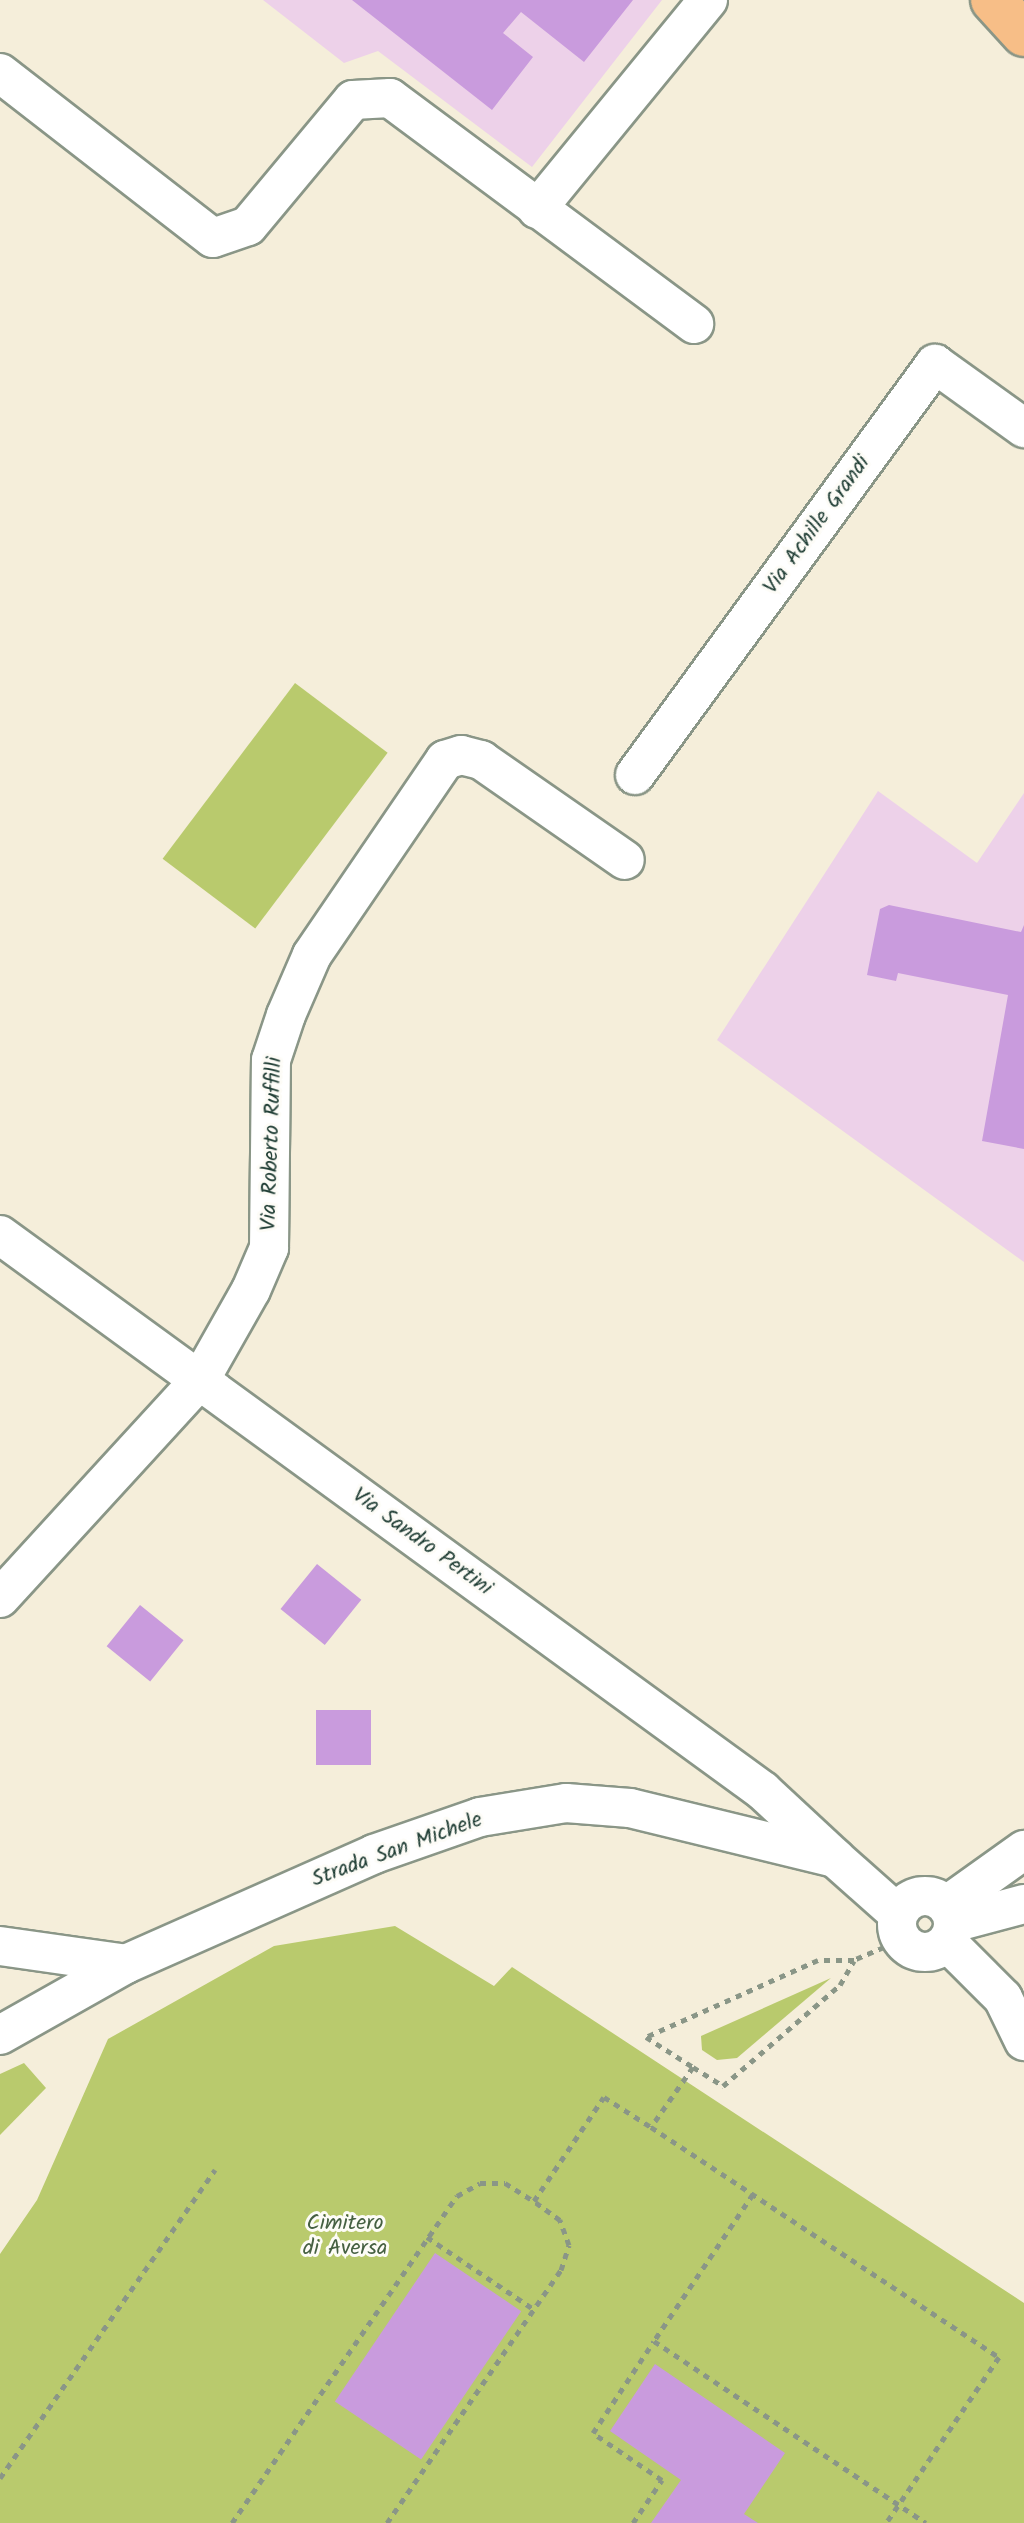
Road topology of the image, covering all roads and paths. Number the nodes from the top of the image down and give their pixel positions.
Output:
1 (708, 0) edge
2 (993, 0) edge
3 (1024, 34) edge
4 (0, 73) edge
5 (537, 209) junction
6 (694, 324) dead end
7 (1024, 428) edge
8 (635, 775) dead end
9 (625, 860) dead end
10 (0, 1235) edge
11 (200, 1380) junction
12 (0, 1598) edge
13 (1024, 1850) edge
14 (835, 1858) junction
15 (1024, 1904) edge
16 (949, 1923) junction
17 (899, 1927) junction
18 (0, 1946) edge
19 (854, 1960) junction
20 (126, 1964) junction
21 (5, 2024) edge
22 (1024, 2041) edge
23 (693, 2067) junction
24 (651, 2127) junction
25 (215, 2170) dead end
26 (753, 2194) junction
27 (534, 2201) junction
28 (427, 2237) junction
29 (535, 2310) junction
30 (654, 2341) junction
31 (0, 2478) edge
32 (898, 2505) junction
33 (232, 2523) edge
34 (387, 2523) edge
35 (633, 2523) edge
36 (886, 2523) edge
37 (926, 2523) edge

1 - 5 street
2 - 3 main road
4 - 5 street
5 - 6 street
7 - 8 street, Via Achille Grandi
9 - 11 street, Via Roberto Ruffilli
10 - 11 street, Via Sandro Pertini
11 - 12 street, Via Roberto Ruffilli
11 - 14 street, Via Sandro Pertini
13 - 16 street
14 - 17 street, Strada San Michele
14 - 20 street, Strada San Michele
15 - 16 street
16 - 17 street
16 - 17 street
16 - 22 street
17 - 19 path
18 - 20 street
19 - 23 path
19 - 23 path
20 - 21 street, Strada San Michele
23 - 24 path
24 - 26 path
24 - 27 path
25 - 31 path
26 - 30 path
26 - 32 path
27 - 28 path
27 - 29 path
28 - 29 path
28 - 33 path
29 - 34 path
30 - 32 path
30 - 35 path
32 - 36 path
32 - 37 path

